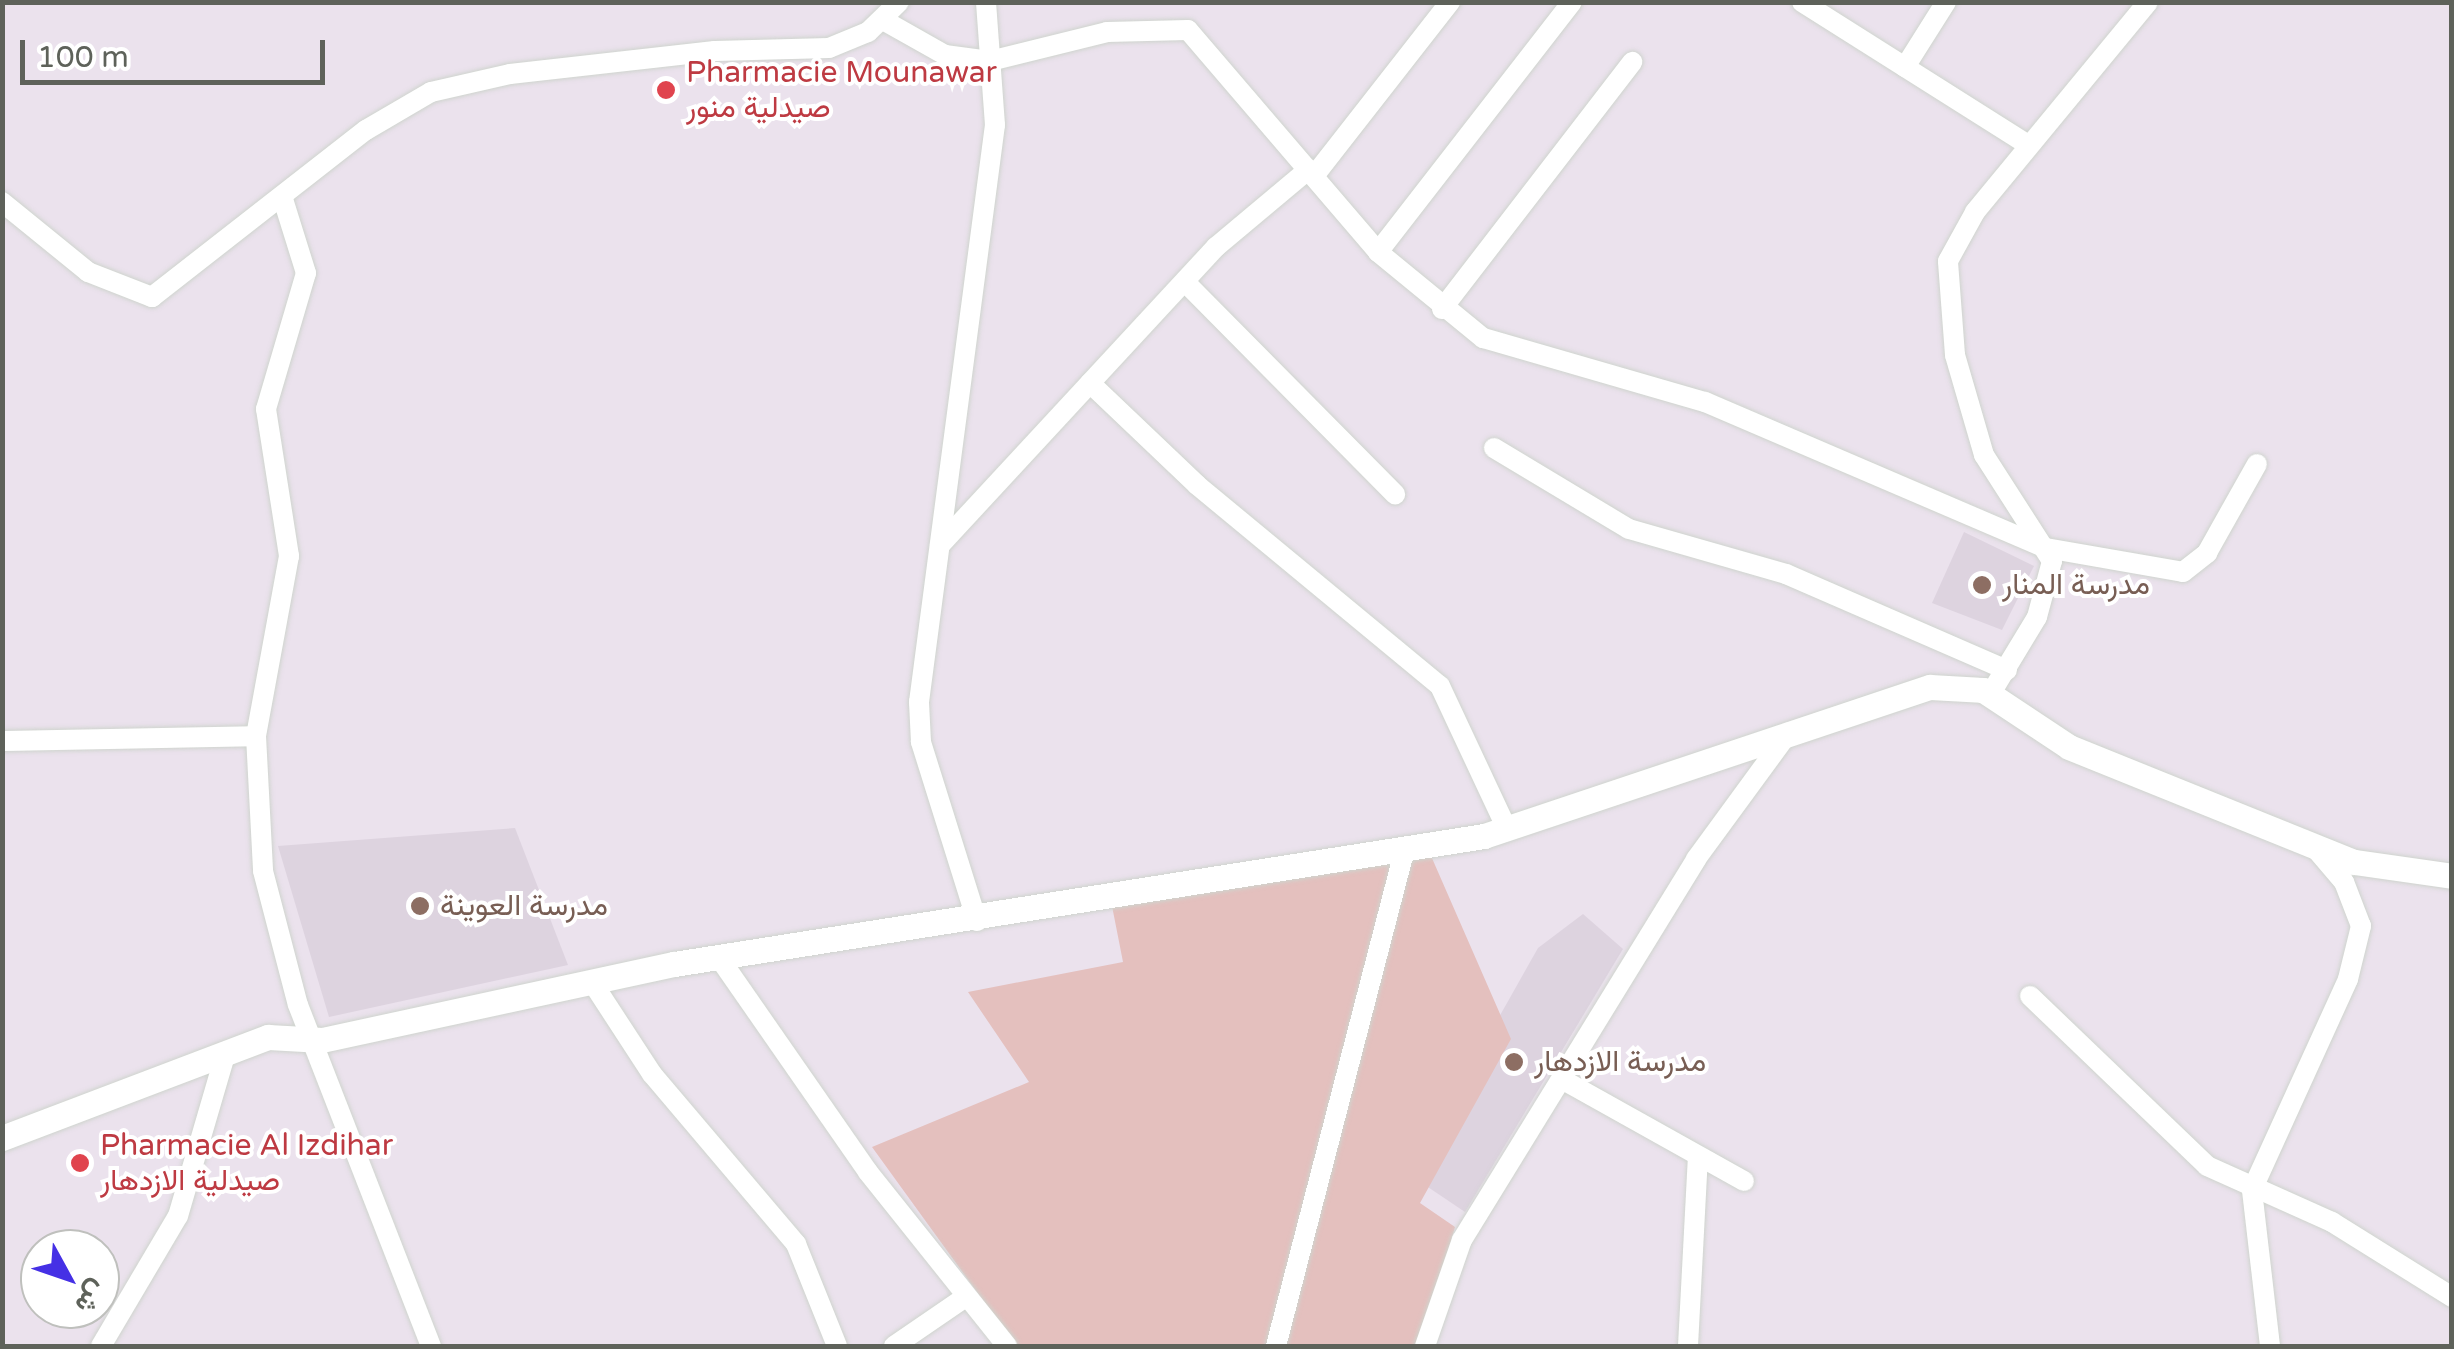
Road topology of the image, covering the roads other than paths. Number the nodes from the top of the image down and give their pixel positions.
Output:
1 (899, 2) edge
2 (986, 2) edge
3 (1450, 2) edge
4 (1572, 2) edge
5 (1802, 2) edge
6 (1946, 2) edge
7 (2148, 2) edge
8 (884, 20) junction
9 (990, 61) junction
10 (1632, 62) dead end
11 (1905, 67) junction
12 (2028, 144) junction
13 (1311, 173) junction
14 (282, 196) junction
15 (2, 202) edge
16 (1378, 252) junction
17 (1187, 284) junction
18 (1442, 308) junction
19 (1090, 383) junction
20 (1494, 448) dead end
21 (2257, 464) dead end
22 (1395, 494) dead end
23 (940, 546) junction
24 (2046, 548) junction
25 (2007, 670) junction
26 (1991, 693) junction
27 (1794, 726) junction
28 (256, 736) junction
29 (2, 741) edge
30 (1507, 828) junction
31 (2314, 847) junction
32 (1404, 852) junction
33 (2452, 876) edge
34 (978, 922) junction
35 (720, 959) junction
36 (592, 982) junction
37 (2030, 996) dead end
38 (310, 1040) junction
39 (226, 1052) junction
40 (1565, 1081) junction
41 (2, 1138) edge
42 (1698, 1158) junction
43 (1744, 1182) dead end
44 (2252, 1190) junction
45 (2452, 1297) edge
46 (964, 1298) junction
47 (101, 1346) edge
48 (431, 1346) edge
49 (838, 1346) edge
50 (894, 1346) edge
51 (1007, 1346) edge
52 (1276, 1346) edge
53 (1425, 1346) edge
54 (1688, 1346) edge
55 (2270, 1346) edge

1 - 8 street
2 - 9 street
3 - 13 street
4 - 16 street
5 - 11 street
6 - 11 street
7 - 12 street
8 - 9 street
8 - 14 street
9 - 13 street
9 - 23 street
10 - 18 street
11 - 12 street
12 - 24 street
13 - 16 street
13 - 17 street
14 - 15 street
14 - 28 street
16 - 18 street
17 - 19 street
17 - 22 street
18 - 24 street
19 - 23 street
19 - 30 street
20 - 25 street
21 - 24 street
23 - 34 street
24 - 25 street
25 - 26 street
26 - 27 street
26 - 31 street
27 - 30 street
27 - 40 street
28 - 29 street
28 - 38 street
30 - 32 street
31 - 33 street
31 - 44 street
32 - 34 street
32 - 52 street
34 - 35 street
35 - 36 street
35 - 46 street
36 - 38 street
36 - 49 street
37 - 44 street
38 - 39 street
38 - 48 street
39 - 41 street
39 - 47 street
40 - 42 street
40 - 53 street
42 - 43 street
42 - 54 street
44 - 45 street
44 - 55 street
46 - 50 street
46 - 51 street

